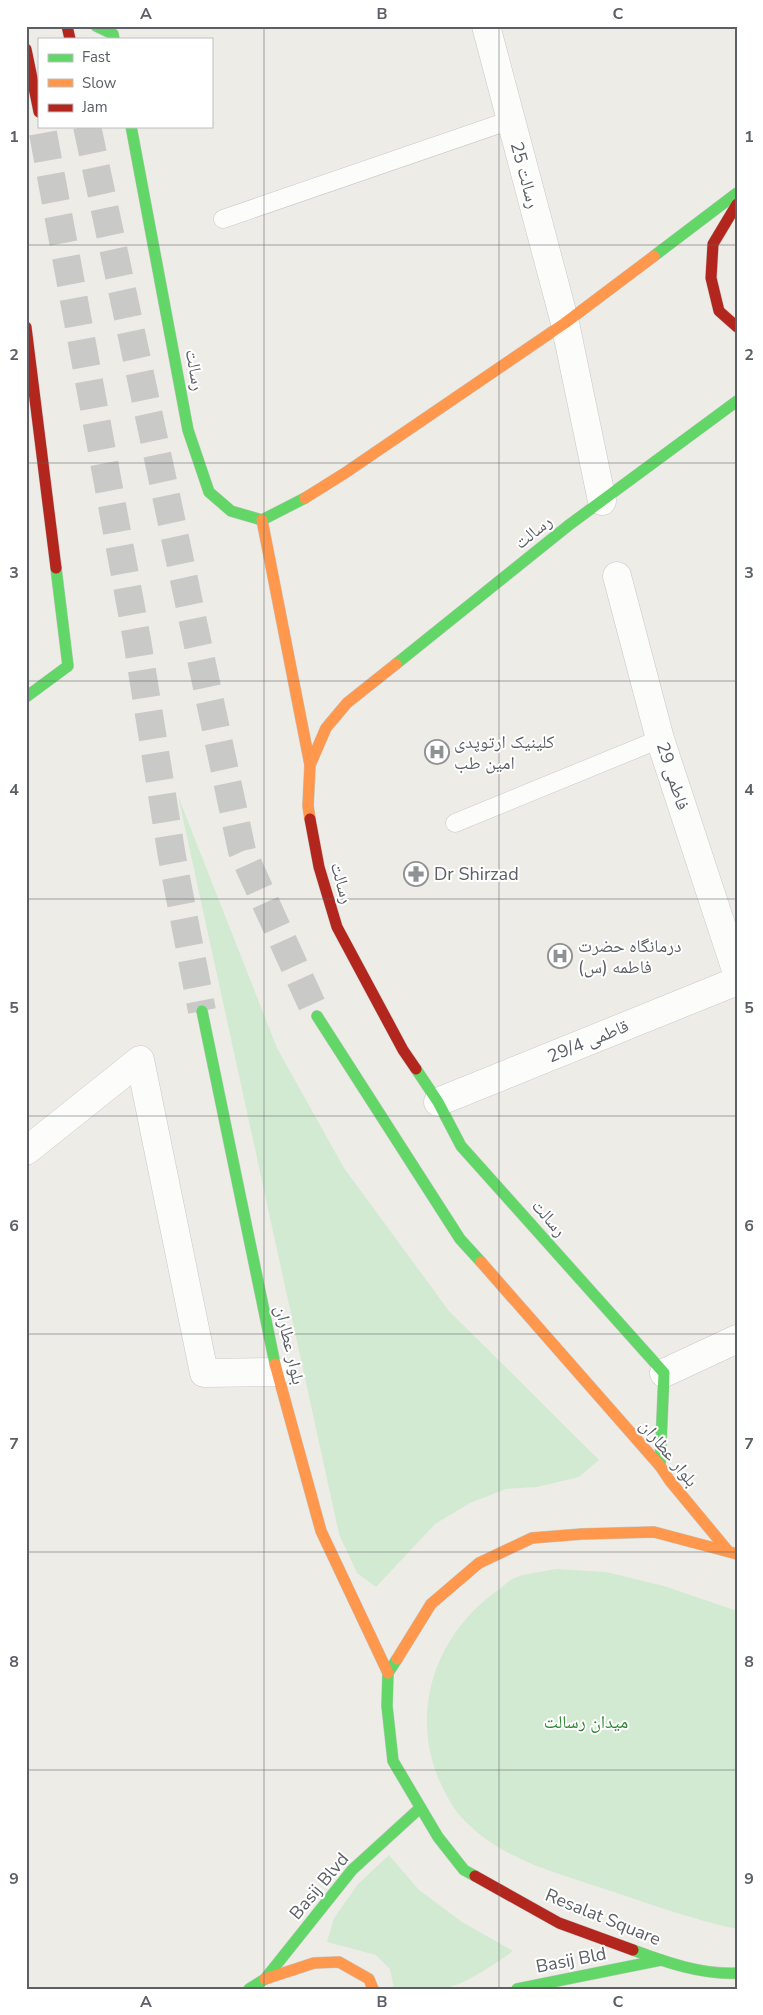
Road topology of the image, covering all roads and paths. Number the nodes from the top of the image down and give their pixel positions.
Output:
1 (96, 26) edge
2 (486, 26) edge
3 (114, 38) edge
4 (26, 49) edge
5 (38, 107) edge
6 (511, 120) junction
7 (131, 128) edge
8 (737, 193) edge
9 (737, 204) edge
10 (223, 219) dead end
11 (564, 323) junction
12 (26, 327) edge
13 (737, 327) edge
14 (737, 401) edge
15 (602, 501) junction
16 (262, 520) junction
17 (617, 576) dead end
18 (26, 697) edge
19 (660, 739) junction
20 (310, 765) junction
21 (455, 822) dead end
22 (737, 973) edge
23 (737, 981) edge
24 (202, 1011) tunnel mouth
25 (317, 1016) tunnel mouth
26 (438, 1102) junction
27 (26, 1151) edge
28 (737, 1339) edge
29 (277, 1372) junction
30 (664, 1372) junction
31 (660, 1466) junction
32 (732, 1553) edge
33 (388, 1673) junction
34 (420, 1808) junction
35 (661, 1960) junction
36 (737, 1973) edge
37 (720, 1974) junction
38 (266, 1979) junction
39 (737, 1986) edge
40 (249, 1989) edge
41 (373, 1989) edge
42 (517, 1989) edge

1 - 3 main road
2 - 6 street, رسالت 25
4 - 5 main road
6 - 10 lane
6 - 11 street, رسالت 25
7 - 16 main road, رسالت
8 - 11 main road
9 - 13 main road
11 - 15 street, رسالت 25
11 - 16 main road
12 - 18 main road
14 - 15 main road, رسالت
15 - 20 main road, رسالت
16 - 20 main road
17 - 19 street, فاطمی 29
19 - 21 lane
19 - 22 street, فاطمی 29
20 - 26 main road, رسالت
23 - 26 street, قاطمی 29/4
24 - 29 main road, بلوار عطاران
25 - 31 main road, بلوار عطاران
26 - 30 main road, رسالت
27 - 29 street
28 - 30 street
29 - 33 main road, بلوار عطاران
30 - 31 main road
31 - 32 main road, بلوار عطاران
32 - 33 main road, Resalat Square
33 - 34 main road, Resalat Square
34 - 35 main road, Resalat Square
34 - 38 main road, Basij Blvd
35 - 37 main road, Resalat Square
35 - 42 main road, Basij Bld
36 - 37 main road, Resalat Square
37 - 39 main road
38 - 40 main road, Basij Blvd
38 - 41 main road

